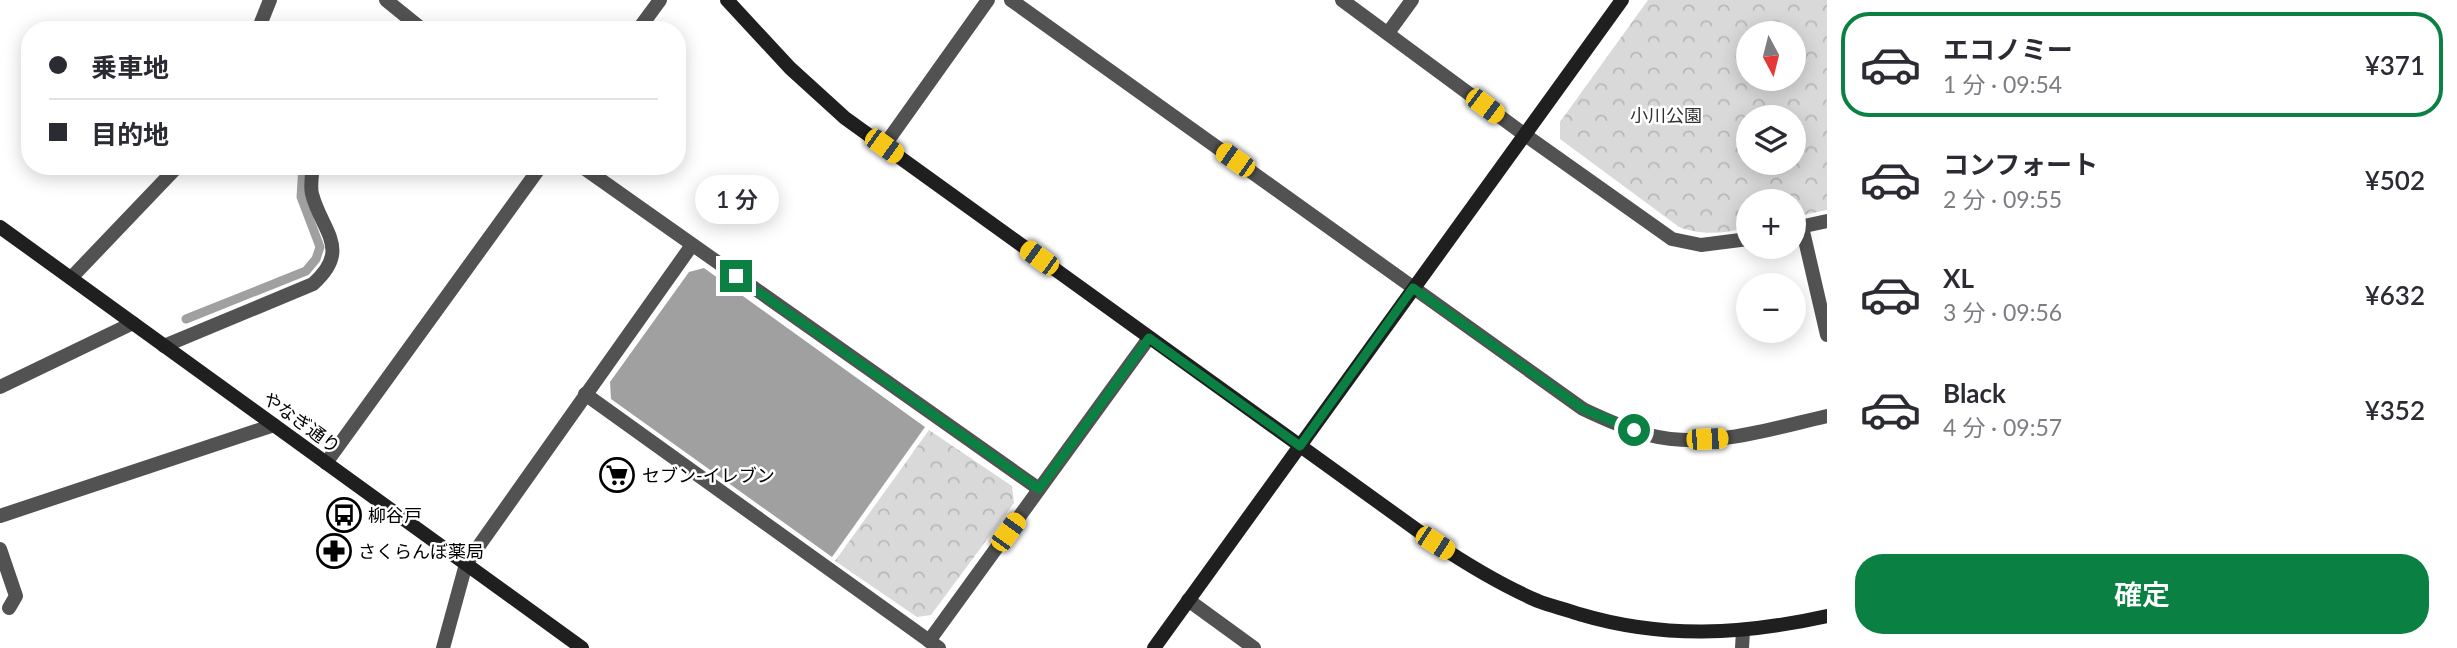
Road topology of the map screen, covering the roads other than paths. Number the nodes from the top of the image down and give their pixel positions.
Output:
1 (270, 0) edge
2 (386, 0) edge
3 (660, 0) edge
4 (727, 0) edge
5 (988, 0) edge
6 (1011, 0) edge
7 (1342, 0) edge
8 (1412, 0) edge
9 (1622, 0) edge
10 (262, 21) edge
11 (412, 21) edge
12 (645, 21) edge
13 (1388, 33) junction
14 (1524, 135) junction
15 (884, 146) junction
16 (169, 175) edge
17 (312, 175) edge
18 (534, 175) edge
19 (594, 175) edge
20 (1827, 222) edge
21 (1806, 226) edge
22 (0, 227) edge
23 (1736, 241) edge
24 (692, 245) junction
25 (1806, 258) edge
26 (71, 278) junction
27 (1413, 288) junction
28 (133, 323) junction
29 (1827, 335) edge
30 (1149, 338) junction
31 (164, 346) junction
32 (0, 387) edge
33 (585, 394) junction
34 (1827, 416) edge
35 (274, 425) junction
36 (1300, 446) junction
37 (326, 463) junction
38 (1039, 489) junction
39 (0, 516) edge
40 (0, 549) edge
41 (466, 564) junction
42 (1188, 600) junction
43 (9, 608) dead end
44 (1827, 616) edge
45 (1743, 631) junction
46 (934, 645) edge
47 (443, 648) edge
48 (582, 648) edge
49 (1154, 648) edge
50 (1254, 648) edge
51 (1742, 648) edge

1 - 10 street
2 - 11 street
3 - 12 street
4 - 15 street
5 - 15 street
6 - 27 street
7 - 13 street
8 - 13 street
9 - 14 street
13 - 14 street
14 - 23 street
14 - 27 street
15 - 30 street
16 - 26 street
17 - 31 street
18 - 37 street
19 - 24 street
20 - 21 street
22 - 26 street, やなぎ通り
24 - 33 street
24 - 38 street
25 - 29 street
26 - 28 street, やなぎ通り
27 - 34 street
27 - 36 street
28 - 31 street, やなぎ通り
28 - 32 street
30 - 36 street
30 - 38 street
31 - 35 street, やなぎ通り
33 - 41 street
33 - 46 street
35 - 37 street, やなぎ通り
35 - 39 street
36 - 42 street
36 - 45 street
37 - 41 street, やなぎ通り
38 - 46 street
40 - 43 street
41 - 47 street
41 - 48 street, やなぎ通り
42 - 49 street
42 - 50 street
44 - 45 street
45 - 51 street

